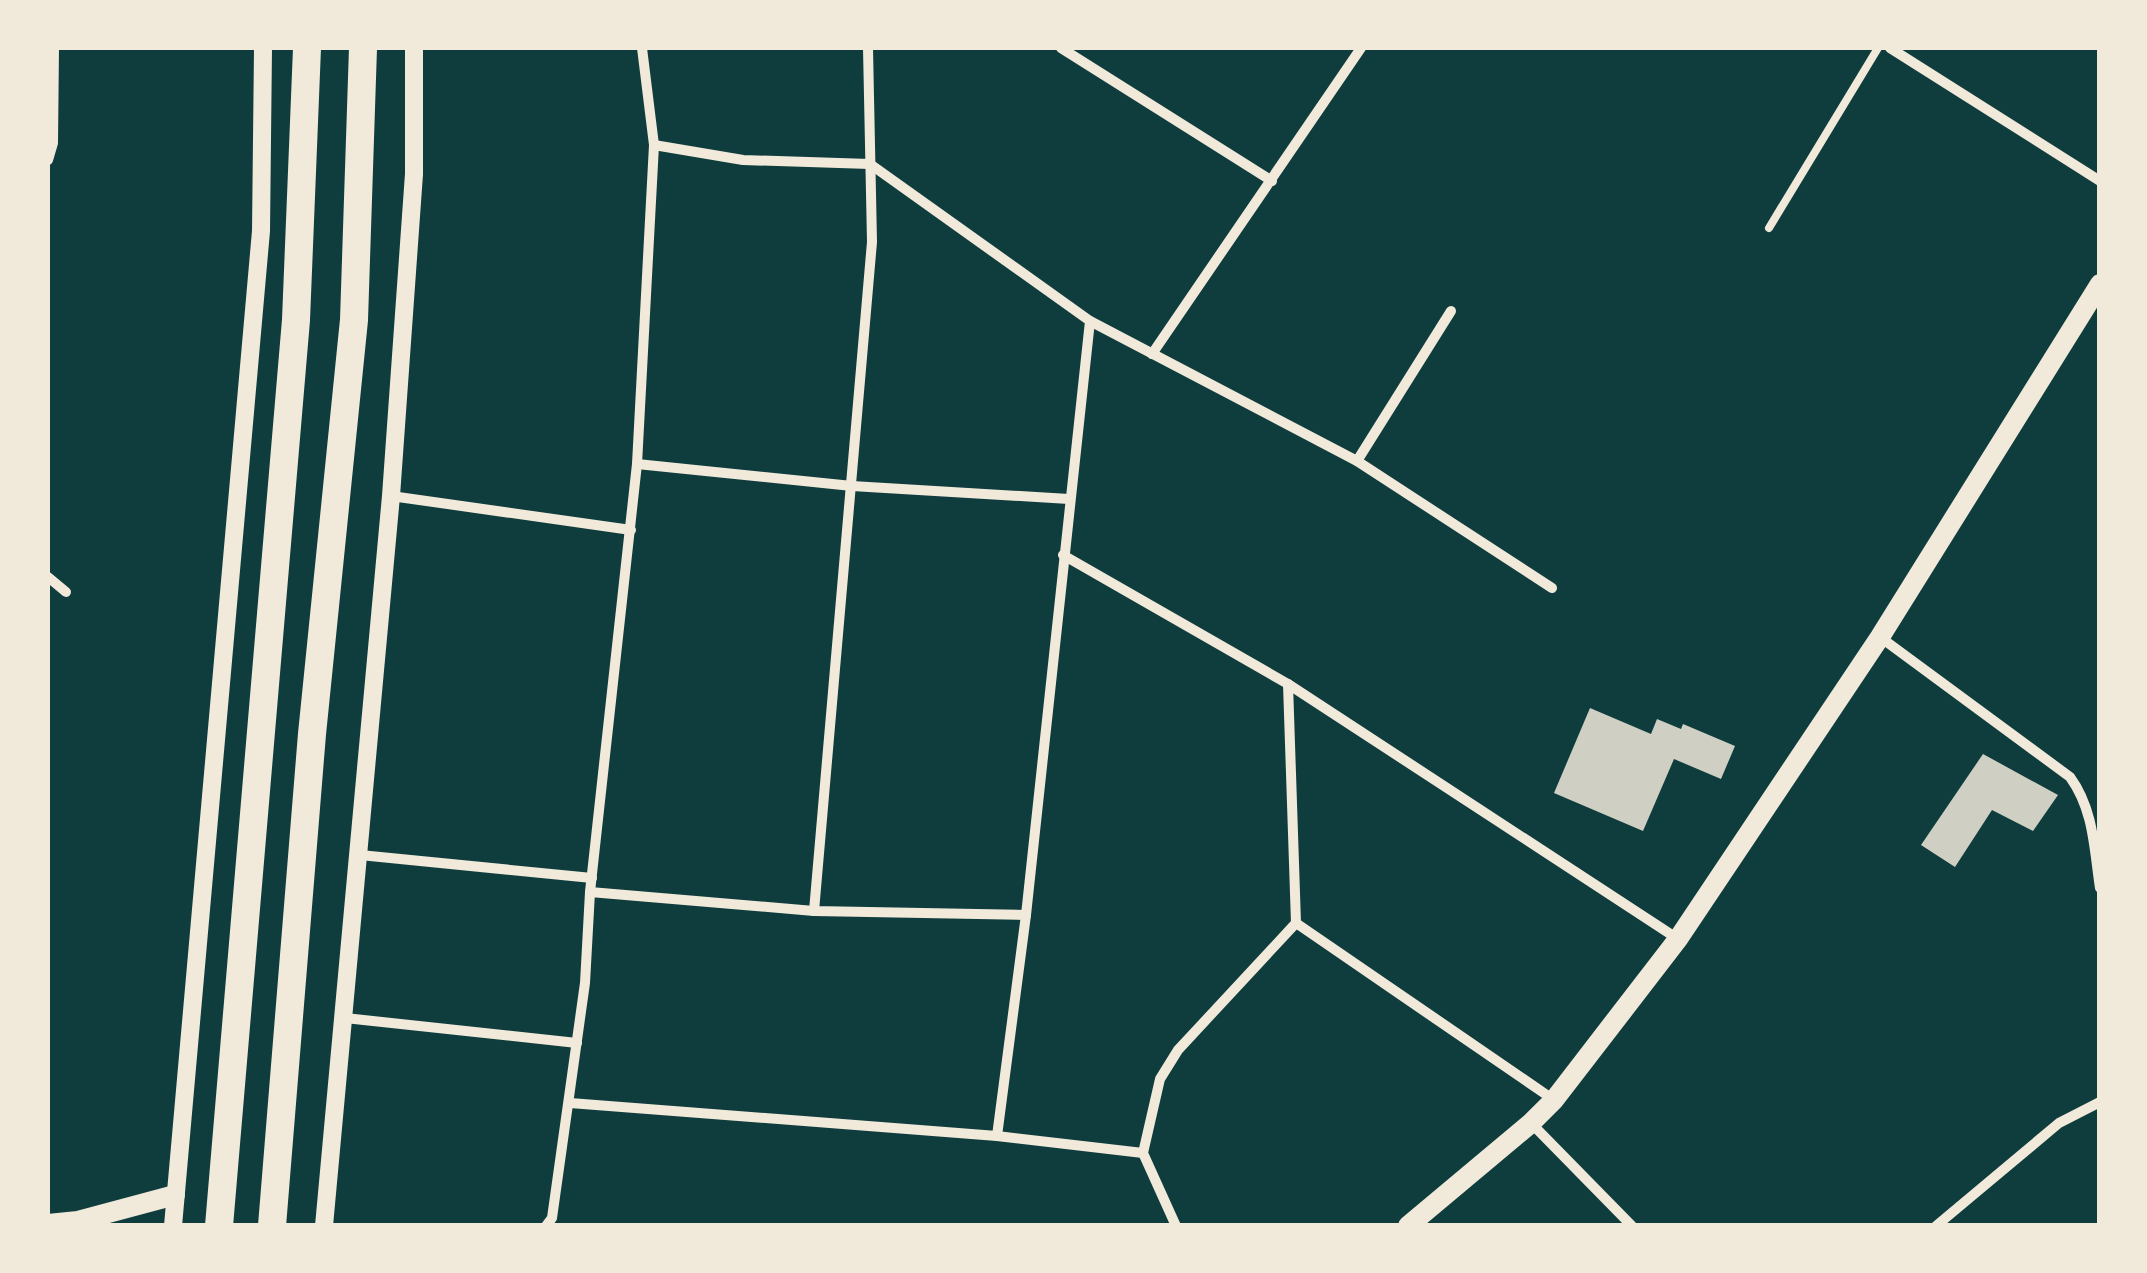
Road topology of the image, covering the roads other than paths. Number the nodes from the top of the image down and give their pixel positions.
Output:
1 (54, 48) edge
2 (263, 48) edge
3 (307, 48) edge
4 (363, 48) edge
5 (414, 48) edge
6 (642, 48) edge
7 (868, 48) edge
8 (1061, 48) edge
9 (1360, 48) edge
10 (1878, 48) edge
11 (1890, 48) edge
12 (654, 145) junction
13 (48, 160) edge
14 (870, 164) junction
15 (2100, 181) edge
16 (1272, 182) junction
17 (1768, 228) dead end
18 (2100, 284) edge
19 (1451, 312) dead end
20 (1090, 321) junction
21 (1152, 354) junction
22 (1357, 461) junction
23 (637, 464) junction
24 (852, 486) junction
25 (391, 496) junction
26 (1069, 499) junction
27 (631, 530) junction
28 (1063, 554) junction
29 (48, 577) edge
30 (1552, 588) dead end
31 (66, 592) dead end
32 (1880, 636) junction
33 (1288, 684) junction
34 (360, 856) junction
35 (592, 878) junction
36 (2100, 888) edge
37 (590, 892) junction
38 (814, 912) junction
39 (1026, 915) junction
40 (1296, 923) junction
41 (1678, 938) junction
42 (345, 1018) junction
43 (577, 1042) junction
44 (1554, 1100) junction
45 (2100, 1102) edge
46 (570, 1103) junction
47 (1531, 1123) junction
48 (997, 1136) junction
49 (1143, 1154) junction
50 (175, 1195) junction
51 (48, 1224) edge
52 (173, 1226) edge
53 (219, 1226) edge
54 (272, 1226) edge
55 (324, 1226) edge
56 (546, 1226) edge
57 (1176, 1226) edge
58 (1408, 1226) edge
59 (1632, 1226) edge
60 (1936, 1226) edge

1 - 13 street
2 - 50 street
3 - 53 highway
4 - 54 highway
5 - 25 street
6 - 12 street
7 - 14 street
8 - 16 street
9 - 16 street
10 - 17 lane
11 - 15 street
12 - 14 street
12 - 23 street
14 - 20 street
14 - 24 street
16 - 21 street
18 - 32 main road
19 - 22 street
20 - 21 street
20 - 26 street
21 - 22 street
22 - 30 street
23 - 24 street
23 - 27 street
24 - 26 street
24 - 38 street
25 - 27 street
25 - 34 street
26 - 28 street
27 - 35 street
28 - 33 street
28 - 39 street
29 - 31 street
32 - 36 street
32 - 41 main road
33 - 40 street
33 - 41 street
34 - 35 street
34 - 42 street
35 - 37 street
37 - 38 street
37 - 43 street
38 - 39 street
39 - 48 street
40 - 44 street
40 - 49 street
41 - 44 main road
42 - 43 street
42 - 55 street
43 - 46 street
44 - 47 main road
45 - 60 street
46 - 48 street
46 - 56 street
47 - 58 main road
47 - 59 street
48 - 49 street
49 - 57 street
50 - 51 main road
50 - 52 street

